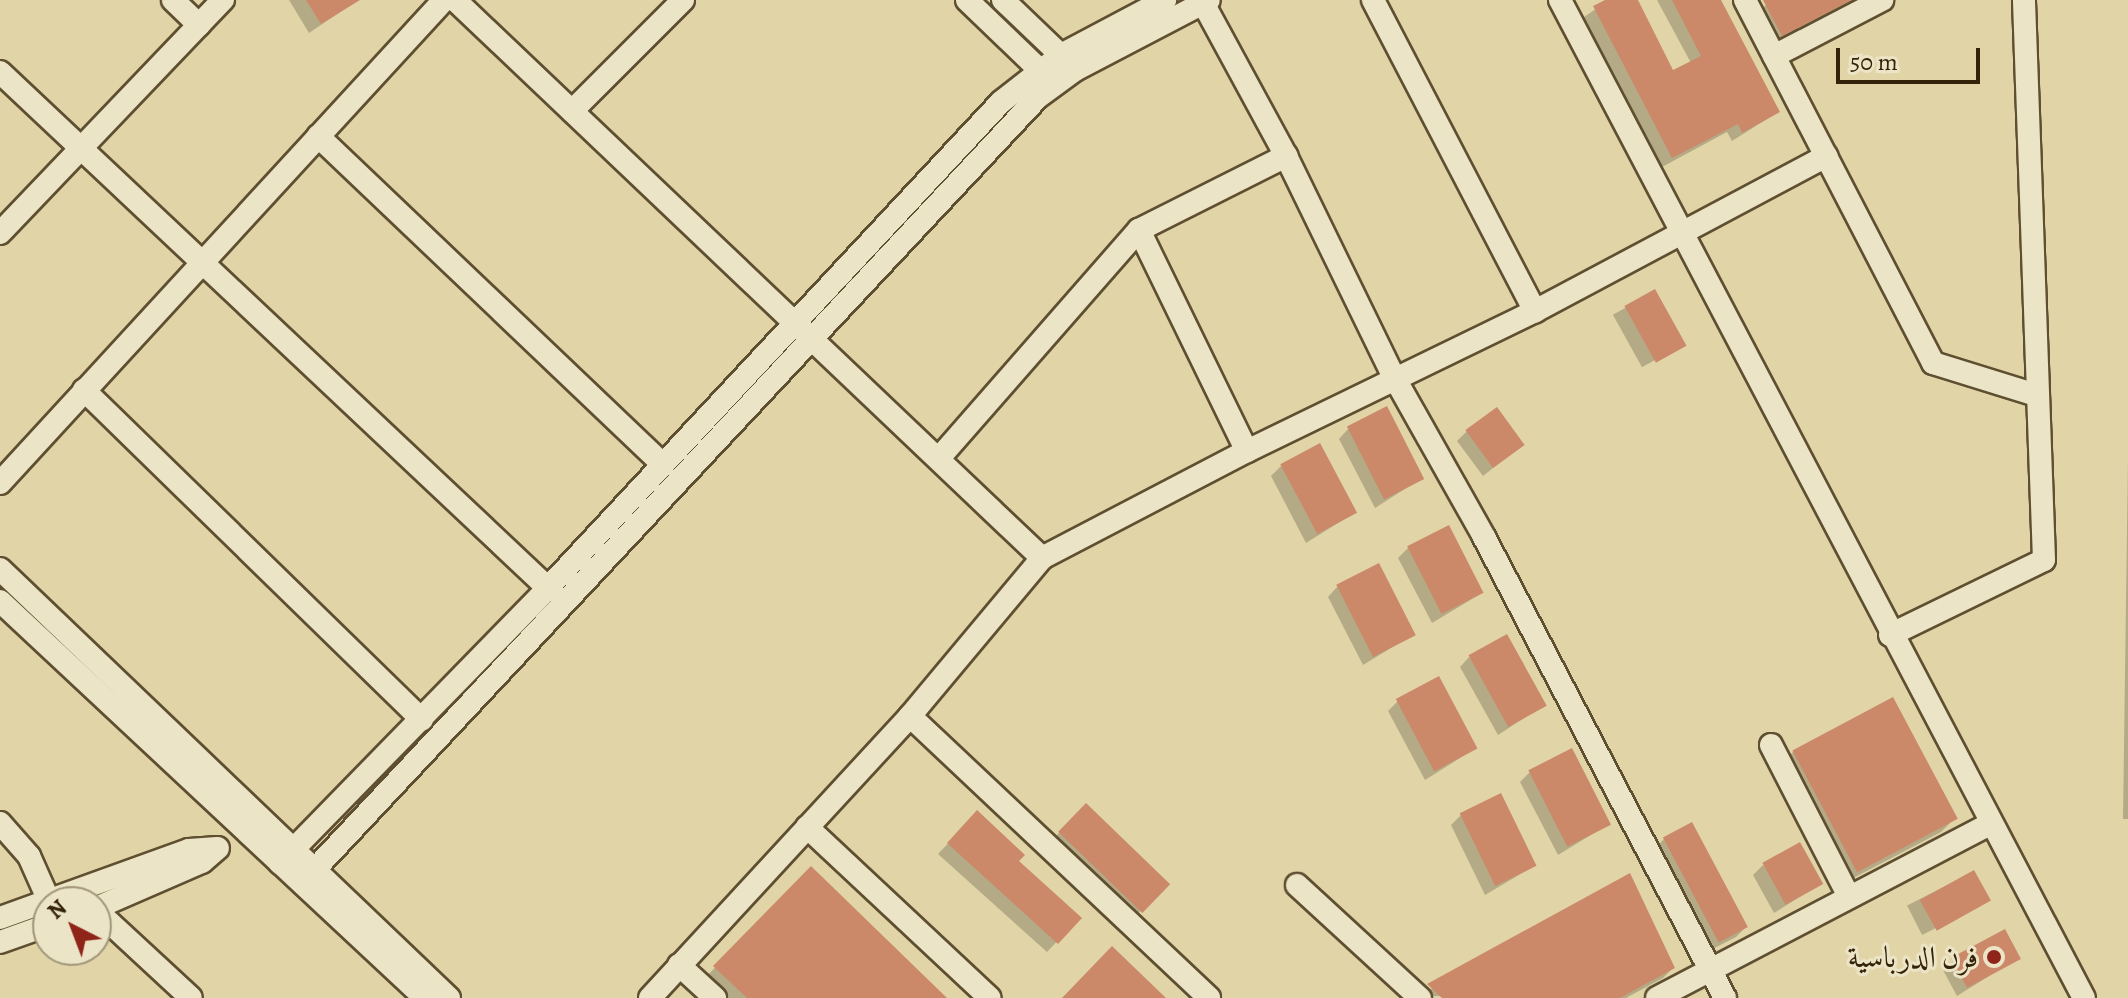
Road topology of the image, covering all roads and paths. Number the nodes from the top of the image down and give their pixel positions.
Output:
1 (173, 0) edge
2 (223, 0) edge
3 (444, 0) edge
4 (455, 0) edge
5 (683, 0) edge
6 (967, 0) edge
7 (1003, 0) edge
8 (1373, 0) edge
9 (1560, 0) edge
10 (1745, 0) edge
11 (1882, 0) edge
12 (2024, 0) edge
13 (1158, 2) edge
14 (1206, 2) edge
15 (199, 25) junction
16 (1774, 56) junction
17 (1068, 62) junction
18 (0, 72) edge
19 (1047, 76) junction
20 (572, 111) junction
21 (318, 136) junction
22 (82, 149) junction
23 (1286, 156) junction
24 (1826, 156) junction
25 (1139, 230) junction
26 (0, 233) edge
27 (1684, 233) junction
28 (202, 262) junction
29 (1535, 311) junction
30 (802, 329) junction
31 (1394, 377) junction
32 (84, 390) junction
33 (2036, 395) junction
34 (1247, 451) junction
35 (940, 457) junction
36 (663, 465) junction
37 (0, 483) edge
38 (1042, 558) junction
39 (0, 569) edge
40 (548, 588) junction
41 (0, 601) edge
42 (1890, 635) junction
43 (910, 716) junction
44 (422, 720) junction
45 (1771, 745) dead end
46 (0, 823) edge
47 (252, 823) junction
48 (1990, 824) junction
49 (807, 827) junction
50 (217, 848) junction
51 (287, 856) junction
52 (308, 876) junction
53 (1297, 885) dead end
54 (42, 886) edge
55 (90, 886) edge
56 (1849, 897) junction
57 (112, 902) edge
58 (32, 907) edge
59 (0, 918) edge
60 (112, 924) edge
61 (32, 931) edge
62 (0, 942) edge
63 (679, 965) junction
64 (1710, 970) junction
65 (191, 998) edge
66 (425, 998) edge
67 (449, 998) edge
68 (650, 998) edge
69 (715, 998) edge
70 (990, 998) edge
71 (1209, 998) edge
72 (1420, 998) edge
73 (1657, 998) edge
74 (1725, 998) edge
75 (2084, 998) edge

1 - 15 street
2 - 15 street
3 - 21 street
4 - 20 street
5 - 20 street
6 - 19 street
7 - 17 street
8 - 29 street
9 - 27 street
10 - 16 street
11 - 16 street
12 - 33 street
13 - 17 street
14 - 17 street
14 - 23 street
15 - 22 street
16 - 24 street
17 - 19 street
18 - 22 street
19 - 30 street
20 - 30 street
21 - 28 street
21 - 36 street
22 - 26 street
22 - 28 street
23 - 25 street
23 - 31 street
24 - 27 street
24 - 33 street
25 - 34 street
25 - 35 street
27 - 29 street
27 - 42 street
28 - 32 street
28 - 40 street
29 - 31 street
30 - 35 street
30 - 36 street
30 - 52 street
31 - 34 street
31 - 64 street
32 - 37 street
32 - 44 street
33 - 42 street
34 - 38 street
35 - 38 street
36 - 40 street
38 - 43 street
39 - 47 street
40 - 44 street
41 - 47 street
42 - 48 street
43 - 49 street
43 - 71 street
44 - 51 street
45 - 56 street
46 - 54 street
47 - 50 street
47 - 51 street
48 - 56 street
48 - 75 street
49 - 63 street
49 - 70 street
50 - 55 street
50 - 57 street
51 - 52 street
52 - 66 street
52 - 67 street
53 - 72 street
56 - 64 street
58 - 59 street
60 - 65 street
61 - 62 street
63 - 68 street
63 - 69 street
64 - 73 street
64 - 74 street

